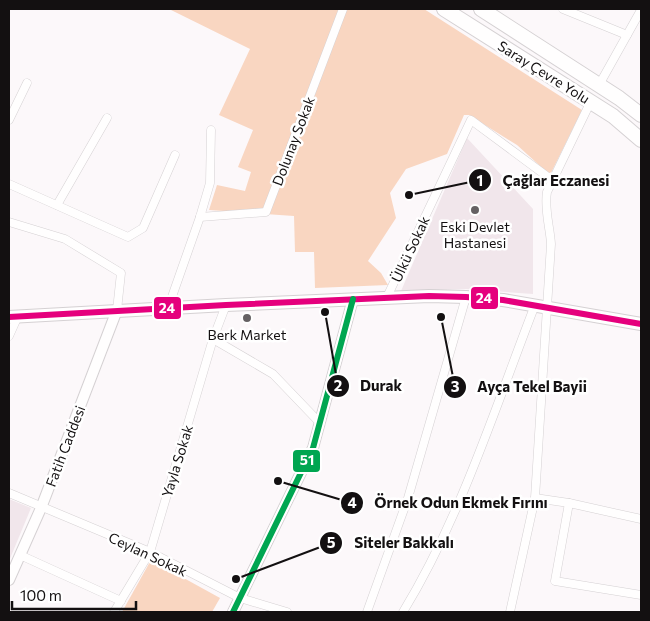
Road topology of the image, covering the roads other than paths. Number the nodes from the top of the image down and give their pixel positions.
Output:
1 (444, 9) edge
2 (481, 9) edge
3 (563, 9) edge
4 (641, 10) edge
5 (341, 11) edge
6 (627, 35) junction
7 (27, 83) dead end
8 (599, 85) junction
9 (590, 101) junction
10 (641, 115) edge
11 (107, 118) dead end
12 (9, 120) edge
13 (211, 130) dead end
14 (641, 140) edge
15 (175, 155) dead end
16 (552, 180) junction
17 (9, 184) edge
18 (57, 205) junction
19 (200, 217) junction
20 (9, 222) edge
21 (387, 297) junction
22 (466, 297) junction
23 (353, 299) junction
24 (226, 305) junction
25 (541, 306) junction
26 (168, 308) junction
27 (117, 310) junction
28 (14, 316) edge
29 (641, 324) edge
30 (9, 336) edge
31 (213, 339) junction
32 (320, 423) junction
33 (9, 493) edge
34 (535, 498) junction
35 (569, 503) junction
36 (41, 508) junction
37 (641, 519) edge
38 (150, 552) junction
39 (20, 556) junction
40 (9, 580) edge
41 (641, 595) edge
42 (240, 598) junction
43 (121, 601) junction
44 (114, 612) edge
45 (233, 612) edge
46 (286, 612) edge
47 (366, 612) edge
48 (403, 612) edge
49 (510, 612) edge

1 - 9 highway, Saray Çevre Yolu
2 - 8 highway, Saray Çevre Yolu
3 - 6 street
4 - 6 street
5 - 19 street, Dolunay Sokak
6 - 8 street
7 - 12 street
8 - 10 highway, Saray Çevre Yolu
9 - 14 highway, Saray Çevre Yolu
9 - 16 street
11 - 18 street
13 - 19 street
15 - 18 street
16 - 21 street, Ülkü Sokak
16 - 25 street
17 - 18 street
19 - 26 street
20 - 27 street
21 - 22 main road
21 - 23 main road
22 - 25 main road
22 - 47 street
23 - 24 main road
23 - 32 street
24 - 26 main road
24 - 31 street, Yayla Sokak
25 - 29 main road
25 - 34 street
25 - 48 street
26 - 27 main road
27 - 28 main road
27 - 36 street, Fatih Caddesi
28 - 30 street
31 - 32 street
31 - 38 street, Yayla Sokak
32 - 42 street
33 - 36 street, Ceylan Sokak
34 - 35 street
34 - 49 street
35 - 37 street
35 - 41 street
36 - 38 street, Ceylan Sokak
36 - 39 street, Fatih Caddesi
38 - 42 street, Ceylan Sokak
38 - 43 street, Yayla Sokak
39 - 40 street, Fatih Caddesi
39 - 43 street
42 - 45 street
42 - 46 street, Ceylan Sokak
43 - 44 street, Yayla Sokak

